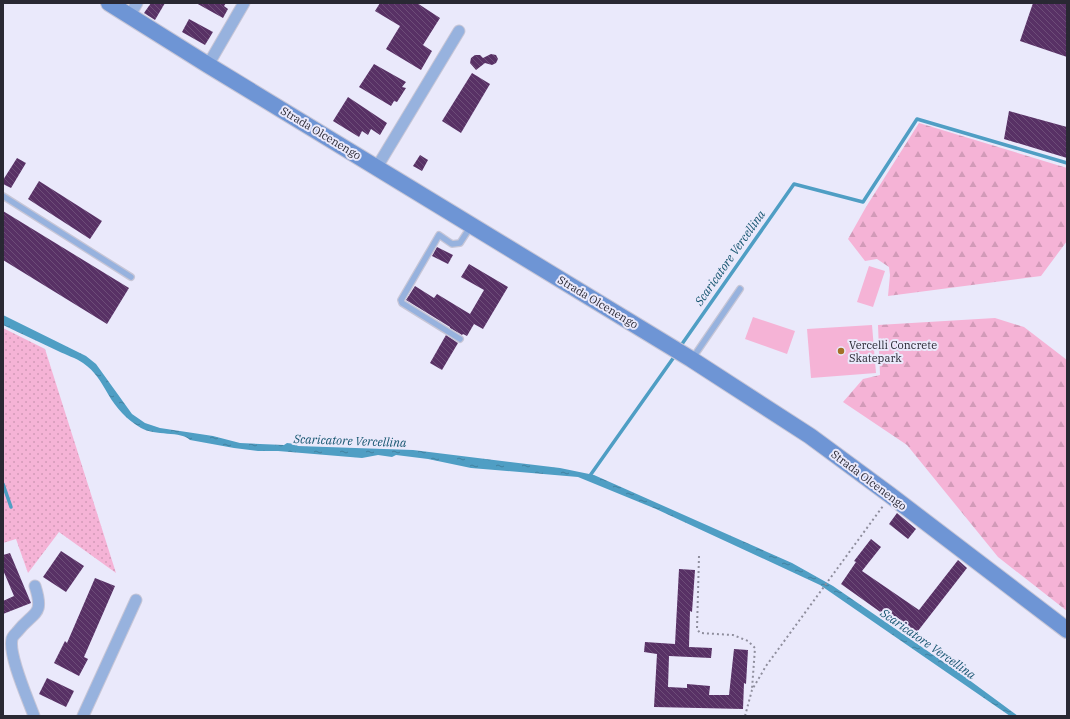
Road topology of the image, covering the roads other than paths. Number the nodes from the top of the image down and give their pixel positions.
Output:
1 (109, 3) edge
2 (244, 3) edge
3 (133, 9) edge
4 (459, 31) dead end
5 (208, 65) junction
6 (378, 167) junction
7 (3, 196) edge
8 (472, 224) junction
9 (131, 277) dead end
10 (740, 289) dead end
11 (460, 339) dead end
12 (692, 359) junction
13 (35, 586) dead end
14 (136, 600) dead end
15 (1067, 630) edge
16 (34, 716) edge
17 (83, 716) edge

1 - 3 street, Strada Olcenengo
2 - 5 street
3 - 5 street, Strada Olcenengo
4 - 6 street
5 - 6 street, Strada Olcenengo
6 - 8 street, Strada Olcenengo
7 - 9 lane
8 - 11 lane
8 - 12 street, Strada Olcenengo
10 - 12 lane
12 - 15 street, Strada Olcenengo
13 - 16 street
14 - 17 street

